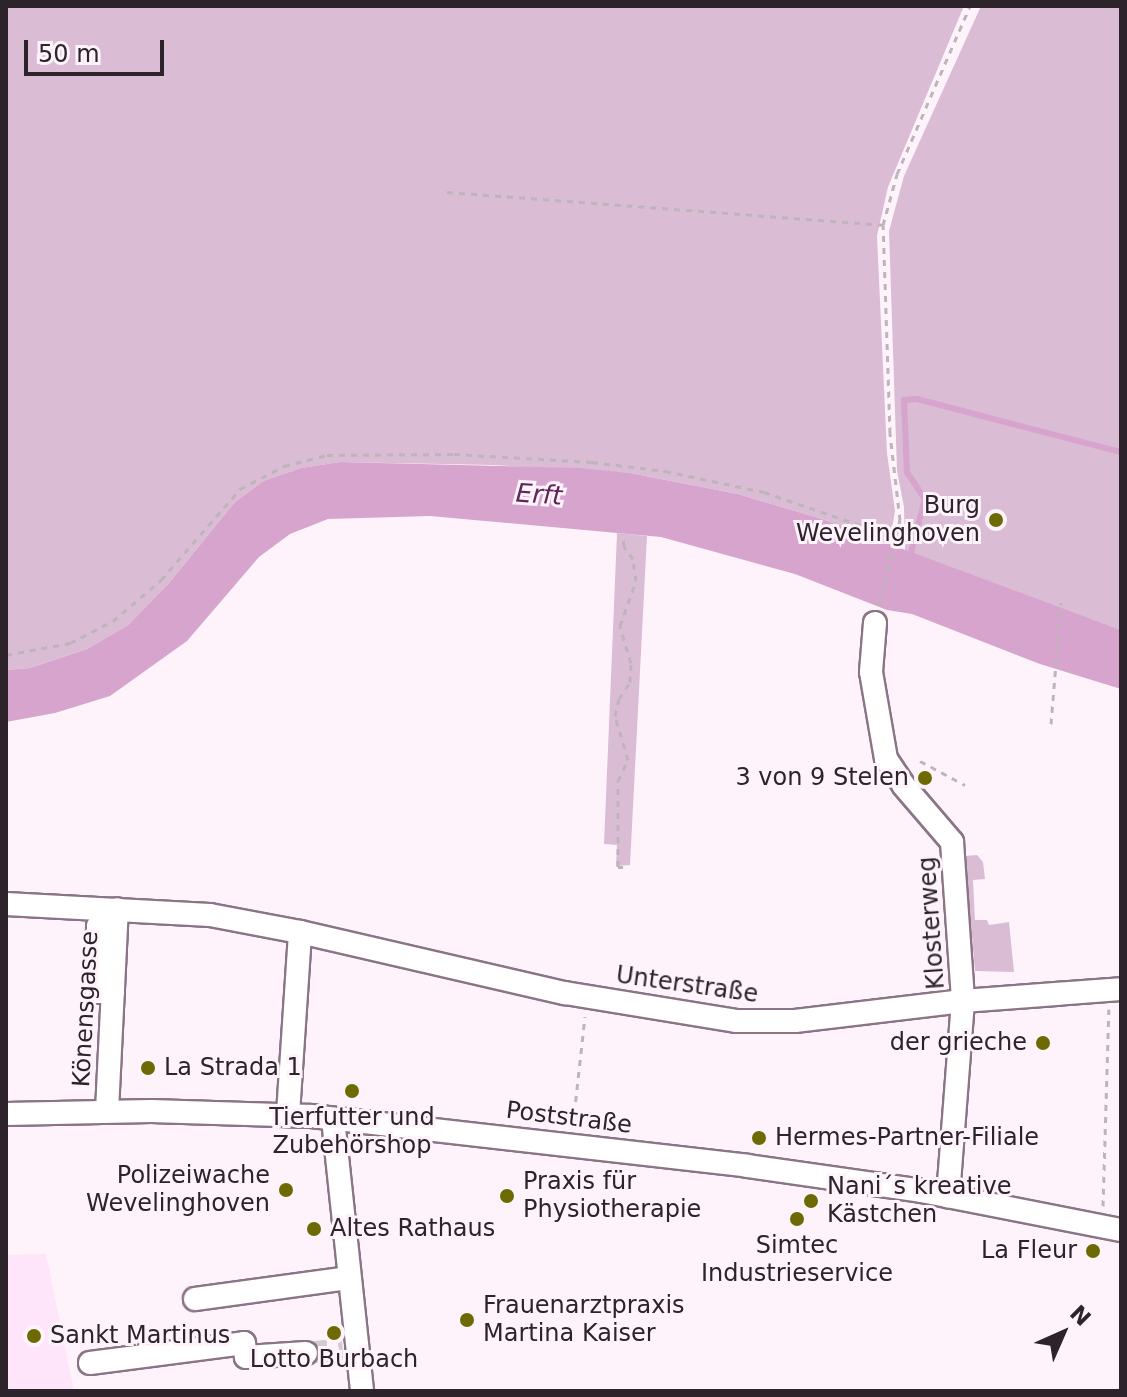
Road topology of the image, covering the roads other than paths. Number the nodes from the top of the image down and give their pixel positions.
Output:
1 (875, 623) road end
2 (6, 904) edge
3 (117, 909) junction
4 (98, 926) dead end
5 (300, 932) junction
6 (1115, 989) edge
7 (113, 992) junction
8 (963, 1001) junction
9 (107, 1111) junction
10 (6, 1114) edge
11 (288, 1114) junction
12 (333, 1119) junction
13 (948, 1196) junction
14 (1110, 1228) edge
15 (348, 1278) junction
16 (195, 1299) dead end
17 (306, 1353) tunnel mouth
18 (90, 1363) dead end
19 (362, 1391) edge

1 - 8 street, Klosterweg
2 - 3 street, Unterstraße
3 - 5 street, Unterstraße
3 - 7 street, Könensgasse
4 - 7 street
5 - 8 street, Unterstraße
5 - 11 street
6 - 8 street, Unterstraße
7 - 9 street, Könensgasse
8 - 13 street, Klosterweg
9 - 10 street, Poststraße
9 - 11 street, Poststraße
11 - 12 street, Poststraße
12 - 13 street, Poststraße
12 - 15 street
13 - 14 street, Poststraße
15 - 16 street
15 - 19 street
17 - 18 street

